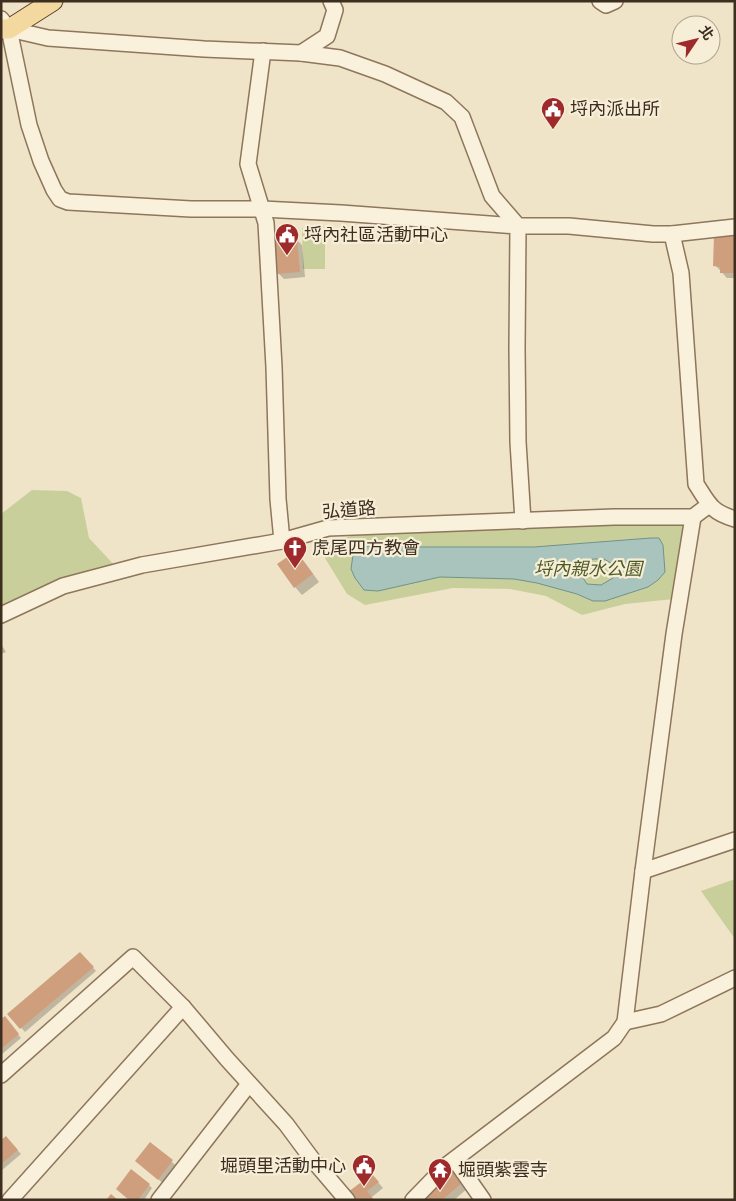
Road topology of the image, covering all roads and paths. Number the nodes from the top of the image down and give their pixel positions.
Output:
1 (53, 1) edge
2 (331, 1) edge
3 (600, 1) edge
4 (615, 1) edge
5 (4, 26) edge
6 (263, 51) junction
7 (301, 53) junction
8 (262, 209) junction
9 (518, 226) junction
10 (735, 227) edge
11 (672, 234) junction
12 (710, 505) junction
13 (692, 517) junction
14 (735, 518) edge
15 (523, 521) junction
16 (282, 541) junction
17 (1, 615) edge
18 (735, 840) edge
19 (643, 871) junction
20 (735, 978) edge
21 (183, 1007) junction
22 (625, 1022) junction
23 (1, 1075) edge
24 (249, 1084) junction
25 (455, 1160) junction
26 (10, 1200) edge
27 (159, 1200) edge
28 (347, 1200) edge
29 (413, 1200) edge
30 (483, 1200) edge

1 - 5 main road
2 - 7 street
3 - 4 street
5 - 6 street
5 - 8 street
6 - 7 street
6 - 8 street
7 - 9 street
8 - 9 street
8 - 16 street
9 - 11 street
9 - 15 street
10 - 11 street
11 - 12 street
12 - 13 street
12 - 14 street
13 - 15 street, 弘道路
13 - 19 street
15 - 16 street, 弘道路
16 - 17 street, 弘道路
18 - 19 street
19 - 22 street
20 - 22 street
21 - 23 street
21 - 24 street
21 - 26 street
22 - 25 street
24 - 27 street
24 - 28 street
25 - 29 street
25 - 30 street

